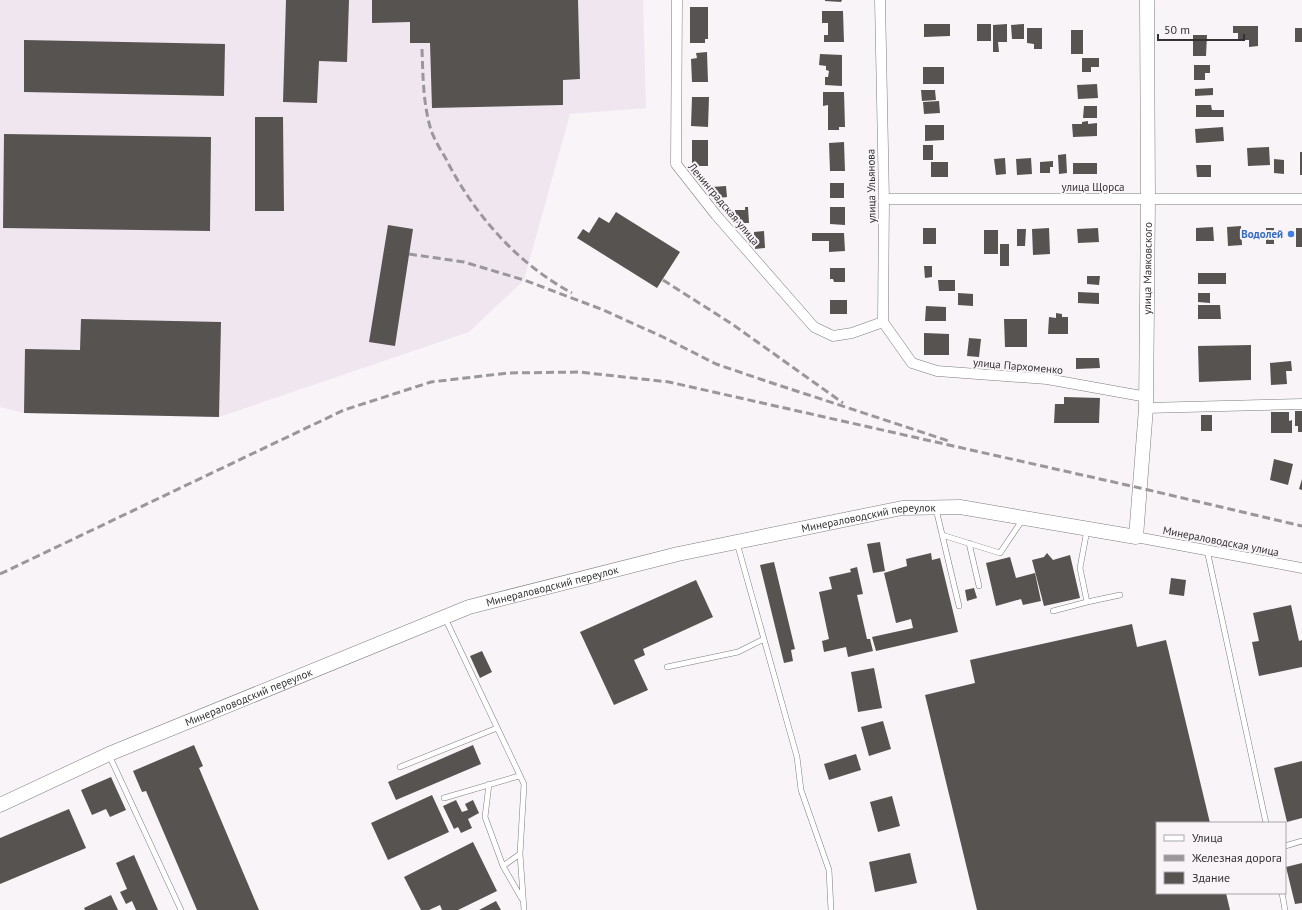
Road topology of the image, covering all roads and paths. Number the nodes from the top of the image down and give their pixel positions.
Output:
1 (677, 0) edge
2 (880, 0) edge
3 (1147, 0) edge
4 (884, 199) junction
5 (1302, 199) edge
6 (1148, 200) junction
7 (883, 322) junction
8 (1146, 403) junction
9 (1302, 404) edge
10 (936, 508) junction
11 (1023, 518) junction
12 (1087, 529) junction
13 (942, 535) junction
14 (1136, 537) junction
15 (737, 542) junction
16 (969, 544) junction
17 (1207, 550) junction
18 (1302, 568) edge
19 (979, 586) dead end
20 (1120, 595) dead end
21 (1087, 602) junction
22 (959, 606) dead end
23 (1053, 611) dead end
24 (445, 617) junction
25 (764, 639) junction
26 (667, 667) dead end
27 (497, 728) junction
28 (109, 754) junction
29 (400, 767) dead end
30 (519, 776) junction
31 (490, 784) junction
32 (444, 798) dead end
33 (0, 805) edge
34 (1266, 822) edge
35 (1302, 841) edge
36 (1286, 846) edge
37 (520, 854) junction
38 (503, 866) junction
39 (1282, 894) edge
40 (524, 901) junction
41 (180, 910) edge
42 (524, 910) edge
43 (831, 910) edge
44 (1285, 910) edge

1 - 7 street, Ленинградская улица
2 - 4 street, улица Ульянова
3 - 6 street, улица Маяковского
4 - 6 street, улица Щорса
4 - 7 street, улица Ульянова
5 - 6 street, улица Щорса
6 - 8 street, улица Маяковского
7 - 8 street, улица Пархоменко
8 - 9 street, улица Пархоменко
8 - 14 street, улица Маяковского
10 - 11 street, Минераловодский переулок
10 - 13 lane
10 - 15 street, Минераловодский переулок
11 - 12 street, Минераловодский переулок
11 - 16 lane
12 - 14 street, Минераловодский переулок
12 - 21 lane
13 - 16 lane
13 - 22 lane
14 - 17 street, Минераловодская улица
15 - 24 street, Минераловодский переулок
15 - 25 lane
16 - 19 lane
17 - 18 street, Минераловодская улица
17 - 34 lane
20 - 21 lane
21 - 23 lane
24 - 27 lane
24 - 28 street, Минераловодский переулок
25 - 26 lane
25 - 43 lane
27 - 29 lane
27 - 30 lane
28 - 33 street, Минераловодский переулок
28 - 41 lane
30 - 31 lane
30 - 37 lane
31 - 32 lane
31 - 38 lane
35 - 36 lane
37 - 38 lane
37 - 40 lane
38 - 40 lane
39 - 44 lane
40 - 42 lane

